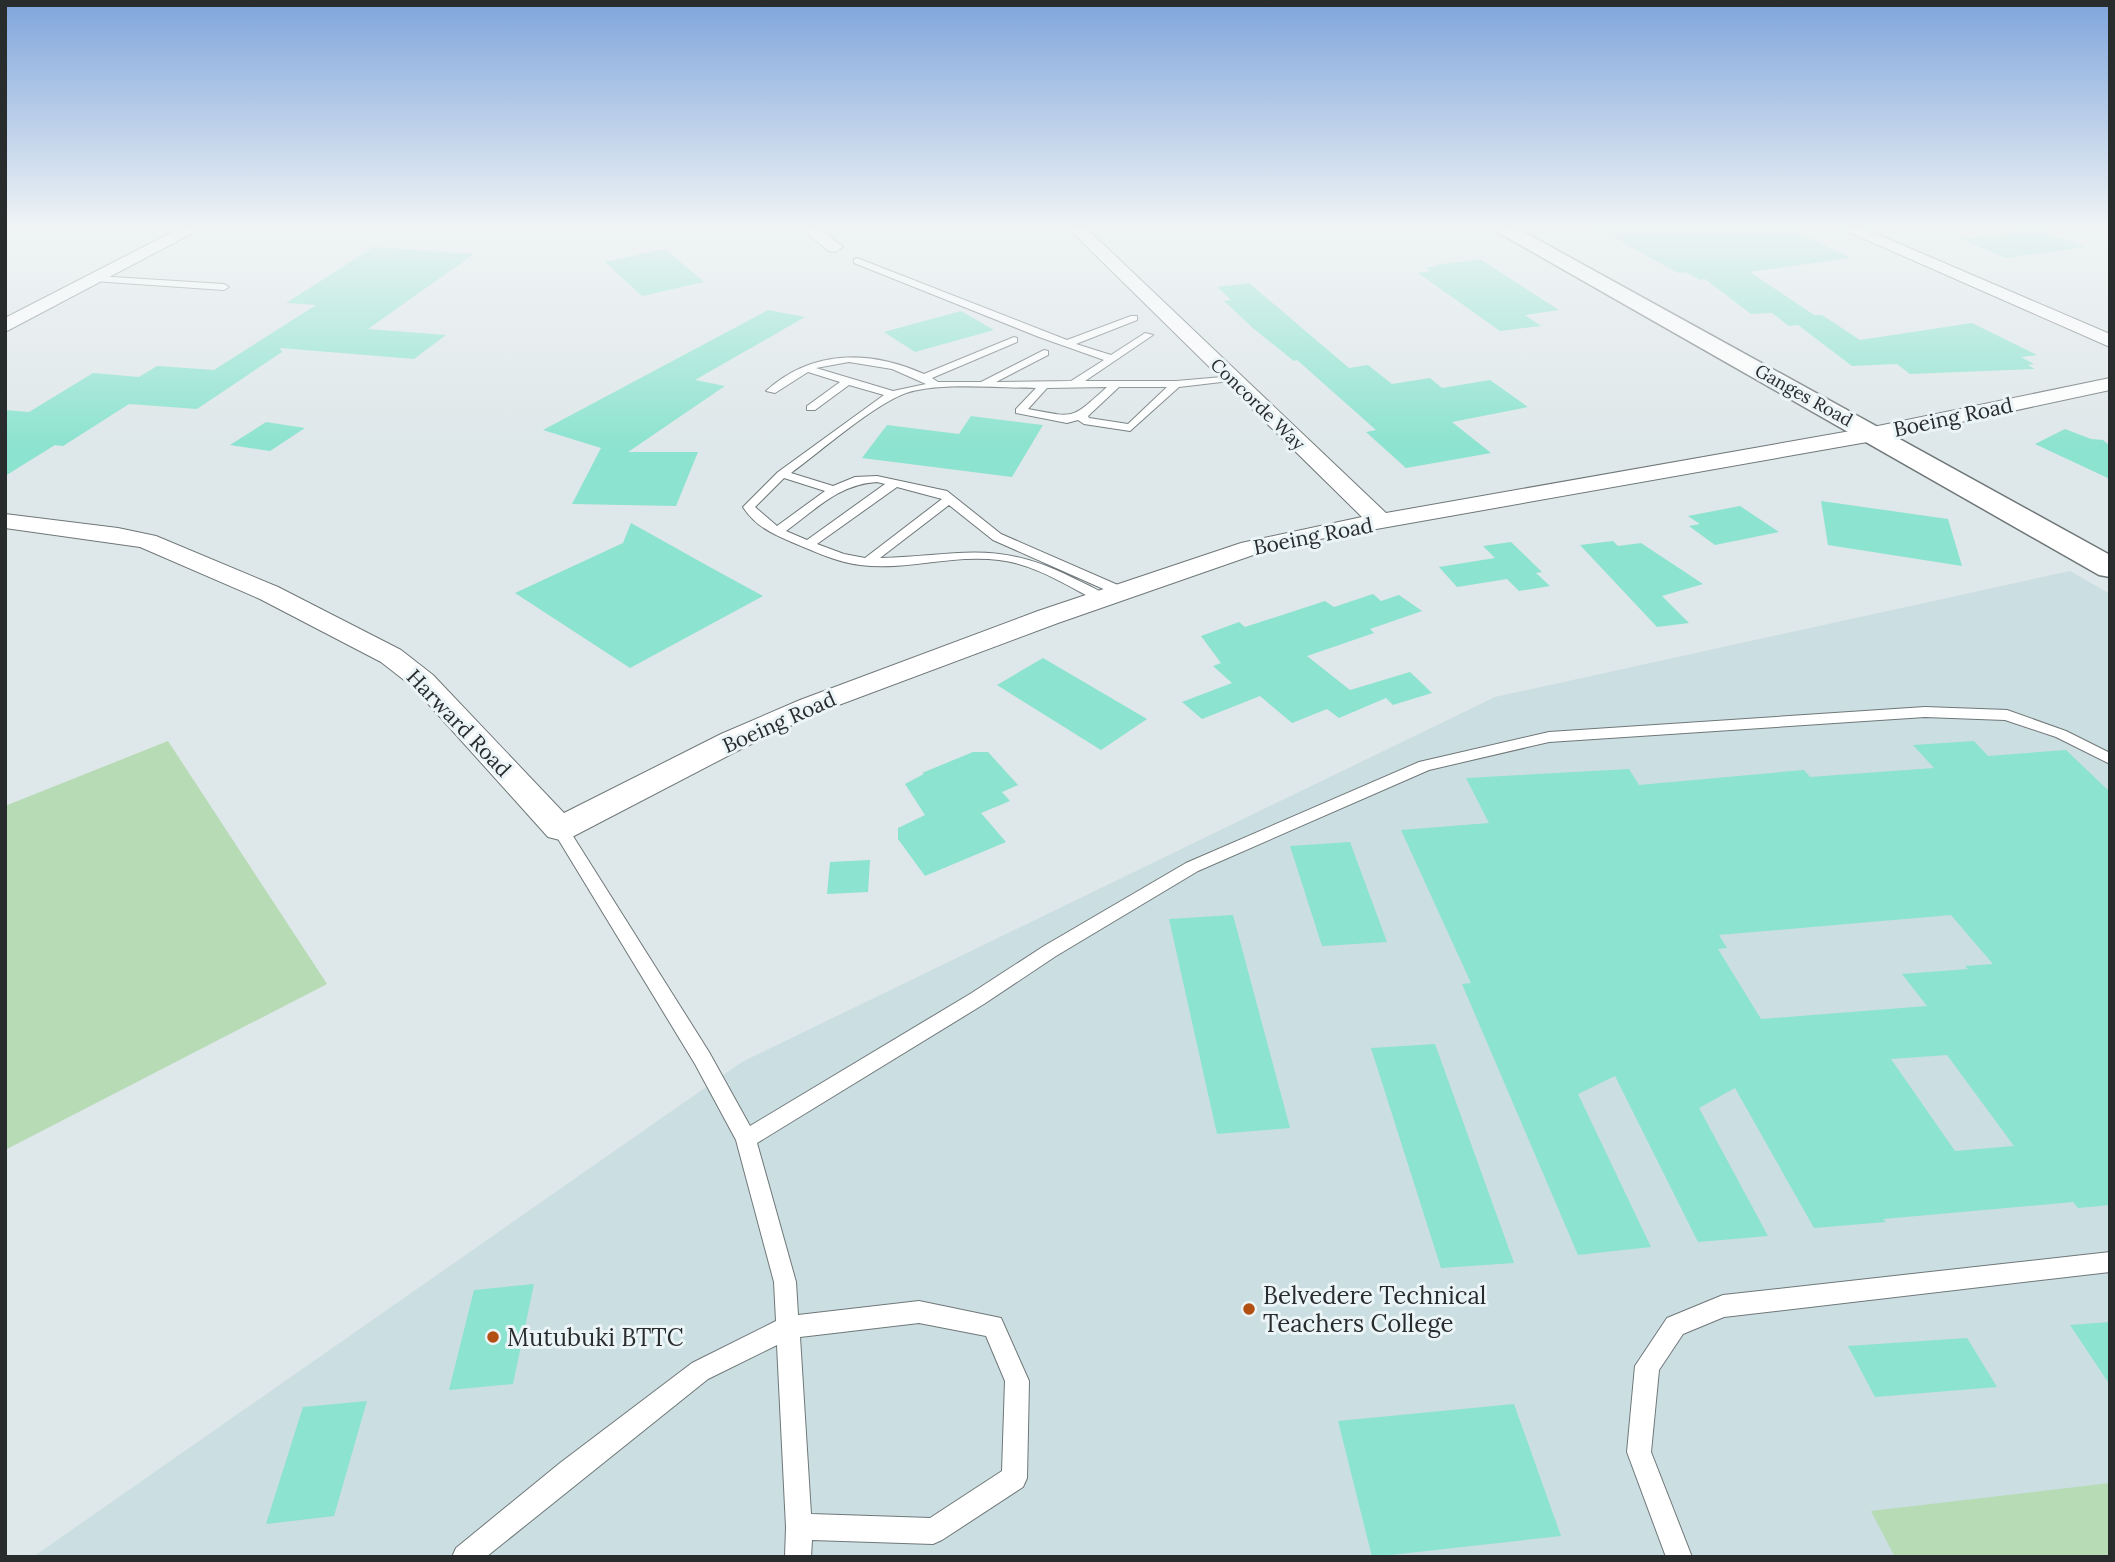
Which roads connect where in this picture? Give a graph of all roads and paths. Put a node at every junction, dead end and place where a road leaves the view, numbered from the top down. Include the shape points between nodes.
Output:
1 (57, 299) edge
2 (955, 299) edge
3 (1149, 299) edge
4 (1629, 299) edge
5 (2012, 299) edge
6 (1134, 318) dead end
7 (5, 326) edge
8 (1148, 335) dead end
9 (1014, 340) dead end
10 (2110, 341) edge
11 (1069, 343) junction
12 (1044, 353) dead end
13 (1112, 359) junction
14 (809, 369) junction
15 (924, 378) junction
16 (1230, 378) junction
17 (846, 382) junction
18 (1176, 383) junction
19 (1045, 384) junction
20 (1074, 384) junction
21 (1117, 384) junction
22 (2110, 384) edge
23 (936, 385) junction
24 (981, 385) junction
25 (771, 391) dead end
26 (894, 395) junction
27 (811, 408) dead end
28 (1082, 415) junction
29 (1873, 433) junction
30 (782, 474) junction
31 (895, 483) junction
32 (834, 490) junction
33 (950, 498) junction
34 (5, 521) edge
35 (1382, 523) junction
36 (777, 532) junction
37 (997, 537) junction
38 (808, 545) junction
39 (980, 555) junction
40 (869, 561) junction
41 (2110, 568) edge
42 (1112, 595) junction
43 (2110, 760) edge
44 (560, 829) junction
45 (746, 1139) junction
46 (2110, 1262) edge
47 (788, 1326) junction
48 (799, 1527) junction
49 (465, 1557) edge
50 (798, 1557) edge
51 (1679, 1557) edge

1 - 7 street
2 - 11 lane
3 - 16 street, Concorde Way
4 - 29 street, Ganges Road
5 - 10 street
6 - 11 lane
8 - 13 lane
9 - 15 lane
11 - 13 lane
12 - 24 lane
13 - 20 lane
14 - 15 lane via 837,359 855,359
14 - 17 lane
14 - 25 lane
15 - 23 lane
16 - 18 lane
16 - 35 street, Concorde Way
17 - 26 lane
17 - 27 lane
18 - 21 lane
18 - 28 lane via 1130,428 1084,421
19 - 20 lane
19 - 24 lane
19 - 28 lane via 1020,411 1067,420
20 - 21 lane
21 - 28 lane
22 - 29 street, Boeing Road
23 - 24 lane
23 - 26 lane
26 - 30 lane
29 - 35 street, Boeing Road
29 - 41 street, Ganges Road
30 - 32 lane
30 - 36 lane via 749,507
31 - 32 lane via 863,479
31 - 33 lane
31 - 38 lane
32 - 36 lane
33 - 37 lane
33 - 40 lane
34 - 44 street, Harward Road via 147,541 269,593 391,656 422,681
35 - 42 street, Boeing Road via 1275,541
36 - 38 lane
37 - 39 lane
37 - 42 lane
38 - 40 lane via 842,558
39 - 40 lane
39 - 42 lane via 1001,556 1044,569
42 - 44 street, Boeing Road via 810,706
43 - 45 lane via 2061,734 2007,716 1925,712 1549,737 1424,766 1192,867
44 - 45 lane, Harward Road via 702,1058
45 - 47 lane, Harward Road via 785,1282
46 - 51 lane via 1723,1306 1675,1326 1647,1366 1639,1452
47 - 48 lane, Harward Road
47 - 48 lane via 919,1312 993,1326 1017,1381 1014,1478 933,1531
47 - 49 lane via 700,1371
48 - 50 lane, Harward Road

